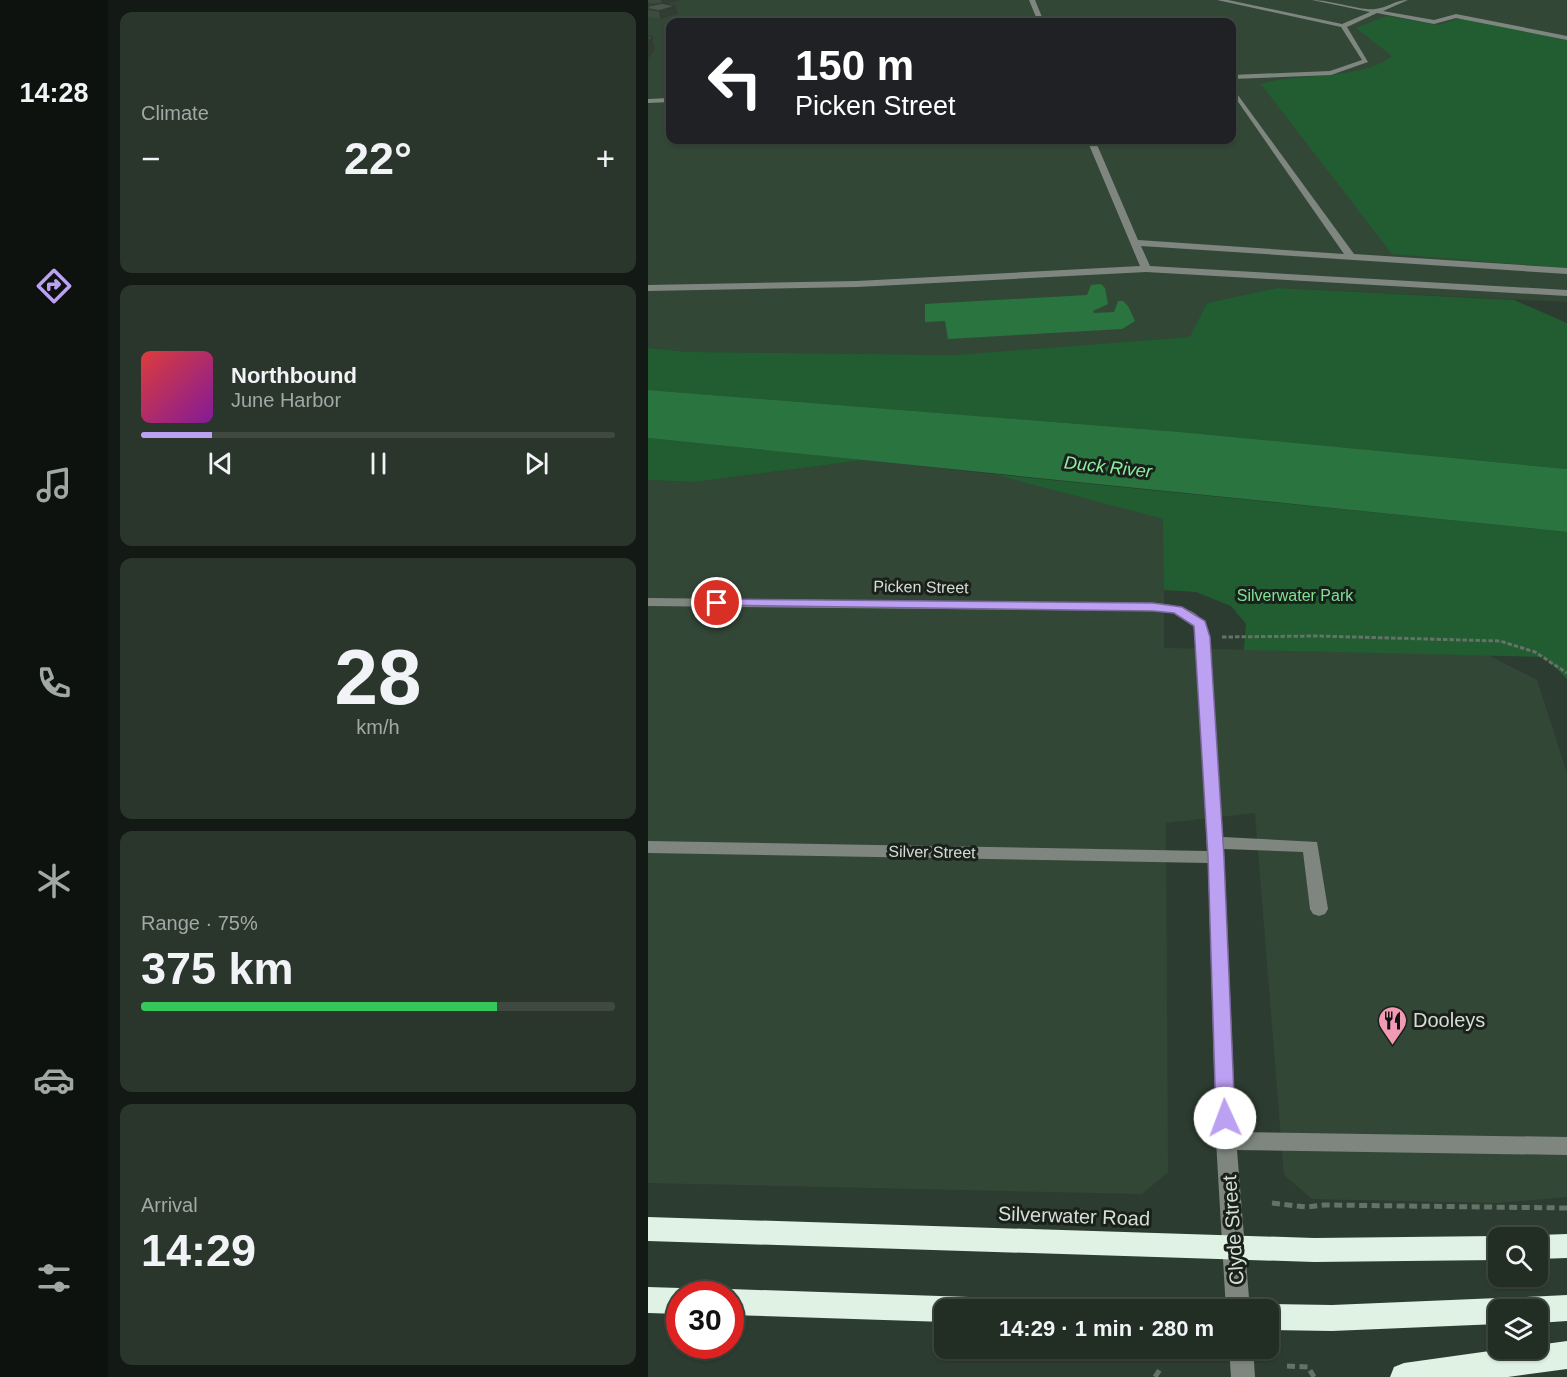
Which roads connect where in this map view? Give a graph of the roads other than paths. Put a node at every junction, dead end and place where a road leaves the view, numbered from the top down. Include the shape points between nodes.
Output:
1 (1032, 0) edge
2 (1220, 0) edge
3 (1315, 0) edge
4 (1405, 0) edge
5 (1376, 13) junction
6 (1039, 18) edge
7 (1343, 26) junction
8 (1567, 38) edge
9 (1236, 77) edge
10 (1236, 95) edge
11 (648, 100) edge
12 (666, 100) edge
13 (1092, 144) edge
14 (1135, 243) junction
15 (1350, 256) junction
16 (1146, 269) junction
17 (1567, 271) edge
18 (648, 288) edge
19 (1567, 293) edge
20 (648, 602) edge
21 (1191, 616) joint
22 (648, 848) edge
23 (1215, 850) junction
24 (1319, 909) dead end
25 (1226, 1141) junction
26 (1567, 1146) edge
27 (648, 1229) edge
28 (1567, 1246) edge
29 (1548, 1247) edge
30 (1234, 1248) junction
31 (1488, 1248) edge
32 (1237, 1299) edge
33 (648, 1300) edge
34 (666, 1301) edge
35 (744, 1302) edge
36 (1567, 1308) edge
37 (934, 1309) edge
38 (1548, 1309) edge
39 (1488, 1311) edge
40 (1279, 1317) edge
41 (1567, 1355) edge
42 (1241, 1359) edge
43 (1243, 1377) edge
44 (1404, 1377) edge

1 - 6 street
2 - 7 street
3 - 5 street
4 - 5 street
5 - 7 street
5 - 8 street via 1434,22 1456,16
7 - 9 street via 1366,61 1331,73
10 - 15 street
11 - 12 street
13 - 14 street
14 - 15 street
14 - 16 street
15 - 17 street
16 - 18 street via 857,284
16 - 19 street
20 - 21 street, Picken Street via 1153,607 1177,609
21 - 23 street, Clyde Street via 1200,624 1203,637
22 - 23 street, Silver Street
23 - 24 street, Silver Street via 1311,846
23 - 25 street, Clyde Street
25 - 26 street
25 - 30 street, Clyde Street
27 - 30 highway, Silverwater Road
28 - 29 highway
30 - 31 highway, Silverwater Road
30 - 32 street, Clyde Street
33 - 34 highway
35 - 37 highway
36 - 38 highway
39 - 40 highway
41 - 44 highway
42 - 43 street

